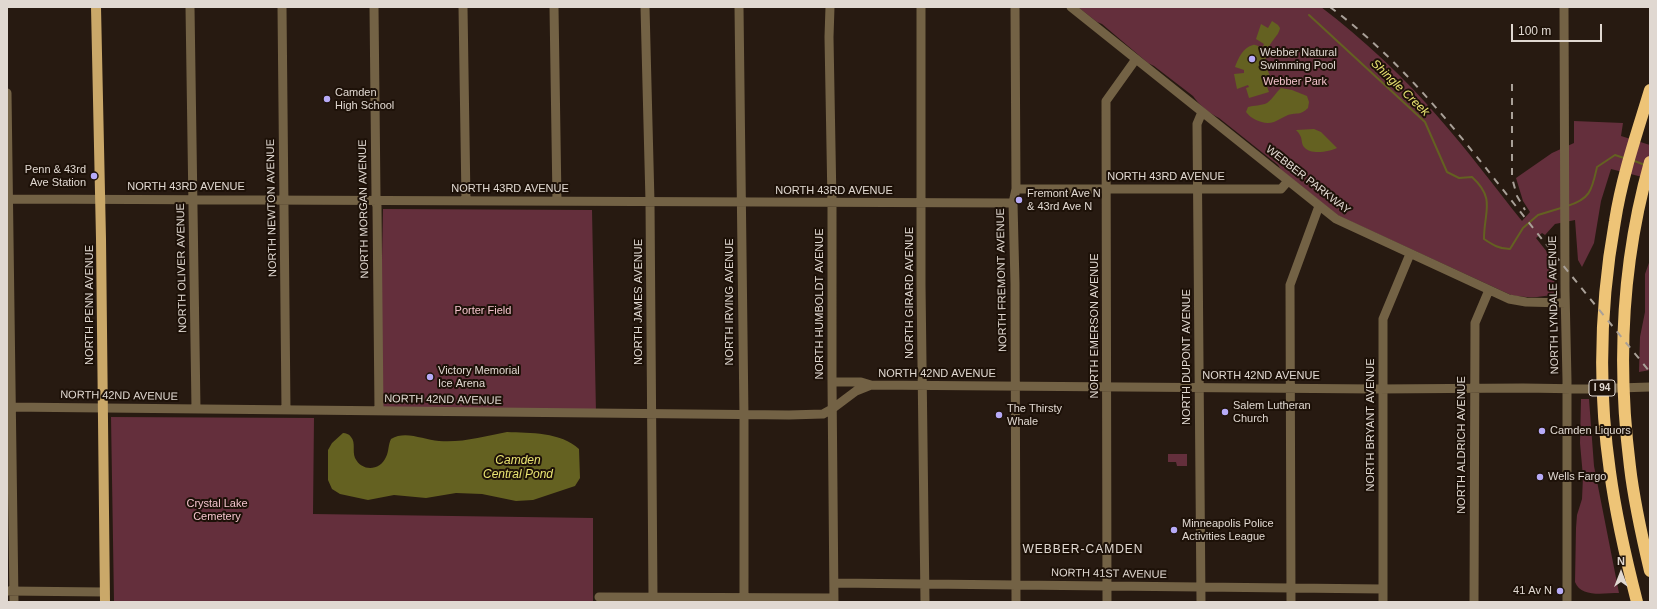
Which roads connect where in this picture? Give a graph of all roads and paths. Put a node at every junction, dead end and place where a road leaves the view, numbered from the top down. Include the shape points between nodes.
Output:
1 (96, 7) edge
2 (190, 7) edge
3 (282, 7) edge
4 (374, 7) edge
5 (463, 7) edge
6 (554, 7) edge
7 (645, 7) edge
8 (739, 7) edge
9 (830, 7) edge
10 (921, 7) edge
11 (1015, 7) edge
12 (1071, 7) edge
13 (1564, 7) edge
14 (1136, 59) junction
15 (1650, 90) edge
16 (7, 94) edge
17 (1202, 112) junction
18 (1650, 162) edge
19 (1288, 181) junction
20 (1016, 189) junction
21 (1198, 189) junction
22 (1106, 190) junction
23 (8, 199) edge
24 (100, 199) junction
25 (193, 199) junction
26 (283, 200) junction
27 (375, 200) junction
28 (466, 201) junction
29 (557, 201) junction
30 (650, 202) junction
31 (742, 202) junction
32 (832, 203) junction
33 (921, 203) junction
34 (1013, 203) junction
35 (1320, 206) junction
36 (1410, 254) junction
37 (1489, 290) junction
38 (1565, 302) junction
39 (832, 382) junction
40 (871, 385) junction
41 (923, 385) junction
42 (1015, 386) junction
43 (1107, 387) junction
44 (1200, 387) junction
45 (1650, 387) edge
46 (1290, 388) junction
47 (1383, 388) junction
48 (1474, 388) junction
49 (1567, 388) junction
50 (9, 407) edge
51 (102, 408) junction
52 (196, 409) junction
53 (832, 409) junction
54 (286, 410) junction
55 (379, 411) junction
56 (652, 414) junction
57 (743, 415) junction
58 (1650, 571) edge
59 (834, 583) junction
60 (925, 584) junction
61 (1016, 585) junction
62 (1107, 587) junction
63 (1201, 587) junction
64 (1291, 588) junction
65 (1383, 589) junction
66 (10, 591) edge
67 (105, 597) edge
68 (599, 597) dead end
69 (653, 597) junction
70 (744, 597) junction
71 (834, 600) edge
72 (14, 602) edge
73 (925, 602) edge
74 (1016, 602) edge
75 (1107, 602) edge
76 (1201, 602) edge
77 (1291, 602) edge
78 (1383, 602) edge
79 (1474, 602) edge
80 (1567, 602) edge
81 (1637, 602) edge

1 - 24 main road, NORTH PENN AVENUE
2 - 25 street, NORTH OLIVER AVENUE
3 - 26 street, NORTH NEWTON AVENUE
4 - 27 street, NORTH MORGAN AVENUE
5 - 28 street
6 - 29 street
7 - 30 street, NORTH JAMES AVENUE
8 - 31 street, NORTH IRVING AVENUE
9 - 32 street, NORTH HUMBOLDT AVENUE
10 - 33 street, NORTH GIRARD AVENUE
11 - 20 street, NORTH FREMONT AVENUE
12 - 14 street, WEBBER PARKWAY
13 - 38 street, NORTH LYNDALE AVENUE
14 - 17 street, WEBBER PARKWAY
14 - 22 street, NORTH EMERSON AVENUE via 1106,100
15 - 81 highway, I 94 via 1615,220 1603,332 1602,386 1606,444 1622,540
16 - 23 street
17 - 19 street, WEBBER PARKWAY
17 - 21 street, NORTH DUPONT AVENUE via 1197,124
18 - 58 highway, I 94 via 1635,224 1623,332 1623,378 1630,468
19 - 21 street, NORTH 43RD AVENUE via 1281,188 1275,189
19 - 35 street, WEBBER PARKWAY
20 - 22 street, NORTH 43RD AVENUE
20 - 34 street, NORTH FREMONT AVENUE
21 - 22 street, NORTH 43RD AVENUE
21 - 44 street, NORTH DUPONT AVENUE
22 - 43 street, NORTH EMERSON AVENUE
23 - 24 street, NORTH 43RD AVENUE
23 - 50 street
24 - 25 street, NORTH 43RD AVENUE
24 - 51 main road, NORTH PENN AVENUE
25 - 26 street, NORTH 43RD AVENUE
25 - 52 street, NORTH OLIVER AVENUE
26 - 27 street, NORTH 43RD AVENUE
26 - 54 street, NORTH NEWTON AVENUE
27 - 28 street, NORTH 43RD AVENUE
27 - 55 street, NORTH MORGAN AVENUE
28 - 29 street, NORTH 43RD AVENUE
29 - 30 street, NORTH 43RD AVENUE
30 - 31 street, NORTH 43RD AVENUE
30 - 56 street, NORTH JAMES AVENUE
31 - 32 street, NORTH 43RD AVENUE
31 - 57 street, NORTH IRVING AVENUE
32 - 33 street, NORTH 43RD AVENUE
32 - 39 street, NORTH HUMBOLDT AVENUE
33 - 34 street, NORTH 43RD AVENUE
33 - 41 street, NORTH GIRARD AVENUE
34 - 42 street, NORTH FREMONT AVENUE
35 - 36 street, WEBBER PARKWAY via 1347,225
35 - 46 street via 1290,285
36 - 37 street, WEBBER PARKWAY
36 - 47 street, NORTH BRYANT AVENUE via 1383,319
37 - 38 street, WEBBER PARKWAY via 1521,302
37 - 48 street, NORTH ALDRICH AVENUE via 1475,323
38 - 49 street, NORTH LYNDALE AVENUE
39 - 40 street, NORTH 42ND AVENUE via 861,382
39 - 53 street, NORTH HUMBOLDT AVENUE
40 - 41 street, NORTH 42ND AVENUE
40 - 53 street, NORTH 42ND AVENUE via 856,391
41 - 42 street, NORTH 42ND AVENUE
41 - 60 street, NORTH GIRARD AVENUE
42 - 43 street, NORTH 42ND AVENUE
42 - 61 street, NORTH FREMONT AVENUE
43 - 44 street, NORTH 42ND AVENUE
43 - 62 street, NORTH EMERSON AVENUE
44 - 46 street, NORTH 42ND AVENUE
44 - 63 street, NORTH DUPONT AVENUE
45 - 49 street, NORTH 42ND AVENUE
46 - 47 street, NORTH 42ND AVENUE
46 - 64 street
47 - 48 street, NORTH 42ND AVENUE
47 - 65 street, NORTH BRYANT AVENUE
48 - 49 street, NORTH 42ND AVENUE
48 - 79 street, NORTH ALDRICH AVENUE
49 - 80 street, NORTH LYNDALE AVENUE
50 - 51 street, NORTH 42ND AVENUE
50 - 66 street
51 - 52 street, NORTH 42ND AVENUE
51 - 67 main road, NORTH PENN AVENUE
52 - 54 street, NORTH 42ND AVENUE
53 - 57 street, NORTH 42ND AVENUE via 815,415
53 - 59 street, NORTH HUMBOLDT AVENUE
54 - 55 street, NORTH 42ND AVENUE
55 - 56 street, NORTH 42ND AVENUE
56 - 57 street, NORTH 42ND AVENUE
56 - 69 street, NORTH JAMES AVENUE
57 - 70 street, NORTH IRVING AVENUE
59 - 60 street, NORTH 41ST AVENUE
59 - 71 street, NORTH HUMBOLDT AVENUE
60 - 61 street, NORTH 41ST AVENUE
60 - 73 street, NORTH GIRARD AVENUE
61 - 62 street, NORTH 41ST AVENUE
61 - 74 street, NORTH FREMONT AVENUE
62 - 63 street, NORTH 41ST AVENUE
62 - 75 street, NORTH EMERSON AVENUE
63 - 64 street, NORTH 41ST AVENUE
63 - 76 street, NORTH DUPONT AVENUE
64 - 65 street, NORTH 41ST AVENUE
64 - 77 street
65 - 78 street, NORTH BRYANT AVENUE
66 - 67 street
66 - 72 street
68 - 69 street
69 - 70 street
70 - 71 street

